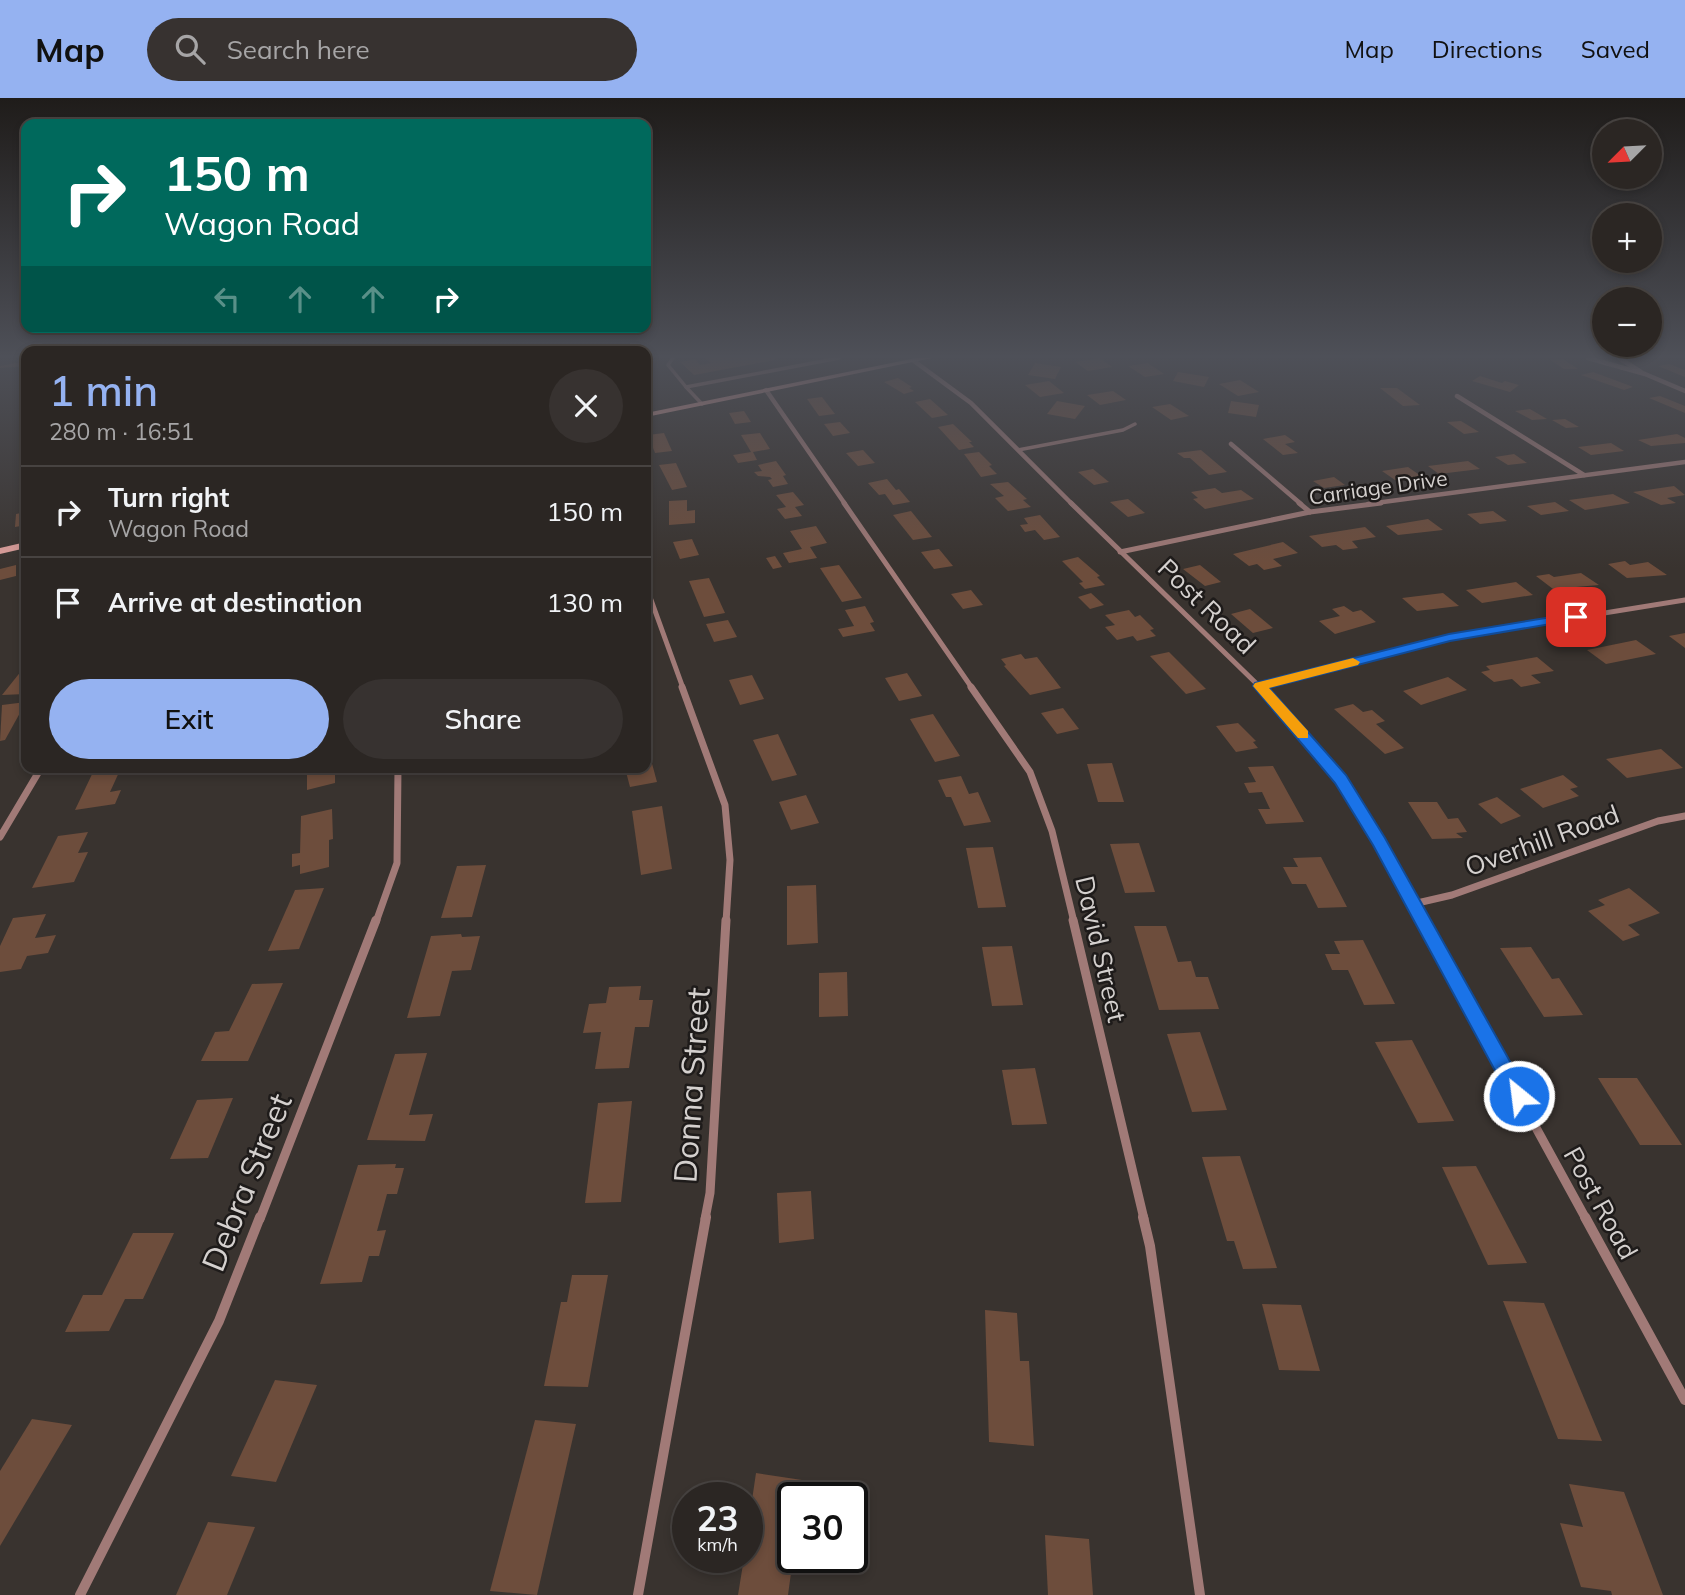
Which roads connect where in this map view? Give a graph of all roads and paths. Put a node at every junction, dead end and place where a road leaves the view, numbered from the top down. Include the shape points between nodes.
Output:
1 (792, 428) edge
2 (996, 428) edge
3 (1126, 428) edge
4 (1509, 428) edge
5 (1231, 444) dead end
6 (1018, 450) junction
7 (1685, 462) edge
8 (1585, 475) junction
9 (1310, 512) junction
10 (21, 546) edge
11 (0, 551) edge
12 (1120, 552) junction
13 (651, 600) edge
14 (1685, 600) edge
15 (1259, 686) junction
16 (38, 773) edge
17 (398, 773) edge
18 (1685, 816) edge
19 (0, 837) edge
20 (1413, 904) junction
21 (1685, 1400) edge
22 (80, 1595) edge
23 (639, 1595) edge
24 (1199, 1595) edge

1 - 24 street, David Street via 1030,772 1052,831 1150,1246
2 - 6 street, Post Road
3 - 6 lane
4 - 8 street
5 - 9 street
6 - 12 street, Post Road
7 - 8 street, Carriage Drive
8 - 9 street, Carriage Drive
9 - 12 street, Carriage Drive
10 - 11 main road
12 - 15 street, Post Road
13 - 23 street, Donna Street via 725,805 730,860 710,1193
14 - 15 street via 1449,638
15 - 20 street, Post Road via 1341,779
16 - 19 street
17 - 22 street, Debra Street via 397,863 352,988 219,1321
18 - 20 street, Overhill Road via 1658,821 1452,895
20 - 21 street, Post Road

